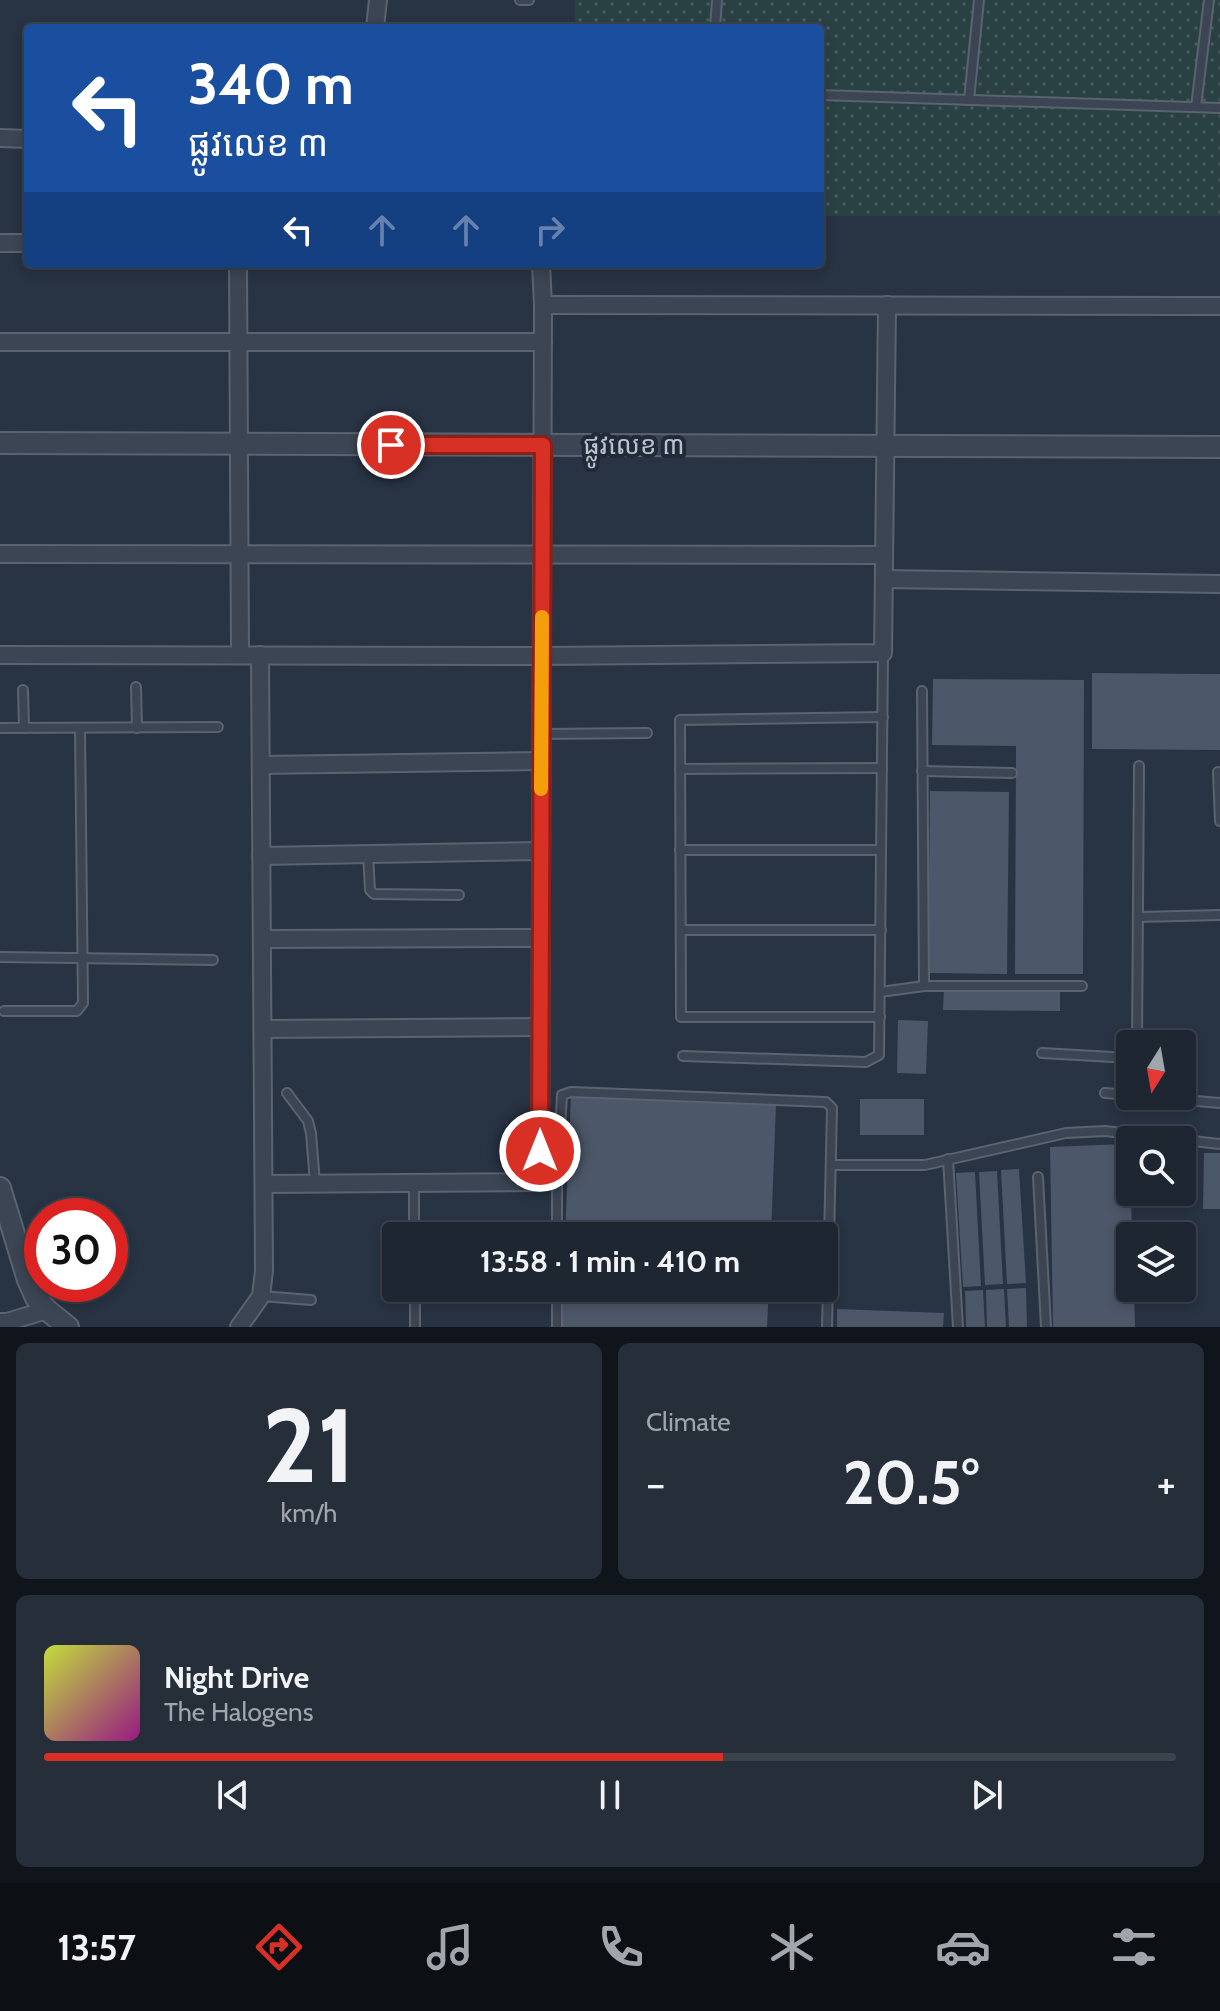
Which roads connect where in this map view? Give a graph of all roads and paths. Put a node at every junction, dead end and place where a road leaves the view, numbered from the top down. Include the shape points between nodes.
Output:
1 (378, 0) edge
2 (520, 0) edge
3 (529, 0) edge
4 (717, 0) edge
5 (979, 0) edge
6 (1209, 0) edge
7 (375, 24) edge
8 (715, 24) edge
9 (824, 95) edge
10 (969, 100) junction
11 (1196, 107) junction
12 (1220, 108) edge
13 (0, 138) edge
14 (24, 139) edge
15 (0, 243) edge
16 (24, 243) edge
17 (238, 268) edge
18 (541, 268) edge
19 (543, 305) junction
20 (887, 305) junction
21 (1220, 306) edge
22 (0, 342) edge
23 (239, 342) junction
24 (543, 342) junction
25 (0, 443) edge
26 (239, 444) junction
27 (543, 445) junction
28 (885, 446) junction
29 (1220, 447) edge
30 (0, 554) edge
31 (240, 555) junction
32 (542, 555) junction
33 (884, 555) junction
34 (884, 579) junction
35 (1220, 584) edge
36 (883, 653) junction
37 (0, 655) edge
38 (240, 655) junction
39 (260, 655) junction
40 (542, 656) junction
41 (136, 687) dead end
42 (23, 690) dead end
43 (922, 691) dead end
44 (883, 717) junction
45 (218, 727) dead end
46 (0, 728) edge
47 (24, 728) junction
48 (80, 728) junction
49 (137, 728) junction
50 (647, 733) dead end
51 (542, 734) junction
52 (541, 761) junction
53 (261, 765) junction
54 (1139, 766) dead end
55 (882, 768) junction
56 (680, 769) junction
57 (922, 771) junction
58 (1218, 772) dead end
59 (1012, 773) dead end
60 (1220, 821) edge
61 (680, 850) junction
62 (881, 850) junction
63 (541, 851) junction
64 (368, 854) junction
65 (261, 856) junction
66 (459, 895) dead end
67 (1220, 915) edge
68 (1138, 917) junction
69 (681, 930) junction
70 (881, 930) junction
71 (541, 938) junction
72 (262, 939) junction
73 (0, 957) edge
74 (82, 958) junction
75 (213, 960) dead end
76 (924, 986) junction
77 (1082, 986) dead end
78 (880, 992) junction
79 (4, 1011) dead end
80 (880, 1017) junction
81 (540, 1027) junction
82 (263, 1029) junction
83 (1137, 1030) edge
84 (1042, 1053) dead end
85 (683, 1056) dead end
86 (1116, 1057) edge
87 (287, 1093) dead end
88 (1105, 1093) dead end
89 (1116, 1094) edge
90 (1196, 1101) edge
91 (1220, 1103) edge
92 (1220, 1144) edge
93 (948, 1159) junction
94 (832, 1165) junction
95 (1038, 1177) dead end
96 (540, 1182) junction
97 (557, 1182) junction
98 (315, 1183) junction
99 (414, 1183) junction
100 (264, 1184) junction
101 (0, 1188) edge
102 (414, 1222) edge
103 (557, 1222) edge
104 (261, 1296) junction
105 (311, 1300) dead end
106 (415, 1302) edge
107 (557, 1302) edge
108 (47, 1310) junction
109 (0, 1322) edge
110 (68, 1327) edge
111 (239, 1327) edge
112 (415, 1327) edge
113 (557, 1327) edge
114 (827, 1327) edge
115 (958, 1327) edge
116 (1046, 1327) edge

1 - 7 street
2 - 3 lane
4 - 8 lane
5 - 10 lane
6 - 11 lane
9 - 10 lane
10 - 11 lane
11 - 12 lane
13 - 14 street
15 - 16 street
17 - 23 street
18 - 19 street
19 - 20 street
19 - 24 street
20 - 21 street
20 - 28 street
22 - 23 street
23 - 24 street
23 - 26 street
24 - 27 street
25 - 26 street, ផ្លូវលេខ ៣
26 - 27 street, ផ្លូវលេខ ៣
26 - 31 street
27 - 28 street, ផ្លូវលេខ ៣
27 - 32 street
28 - 29 street, ផ្លូវលេខ ៣
28 - 33 street
30 - 31 street
31 - 32 street
31 - 38 street
32 - 33 street
32 - 40 street
33 - 34 street
34 - 35 street
34 - 36 street
36 - 40 street
36 - 44 lane
37 - 38 street
38 - 39 street
39 - 40 street
39 - 53 street
40 - 51 street
41 - 49 lane
42 - 47 lane
43 - 57 lane
44 - 55 lane
44 - 56 lane via 680,720
45 - 49 lane
46 - 47 lane
47 - 48 lane
48 - 49 lane
48 - 74 lane
50 - 51 lane
51 - 52 street
52 - 53 street
52 - 63 street
53 - 65 street
54 - 68 lane
55 - 56 lane
55 - 62 lane
56 - 61 lane
57 - 59 lane
57 - 76 lane
58 - 60 lane
61 - 62 lane
61 - 69 lane
62 - 70 lane
63 - 64 street
63 - 71 street
64 - 65 street
64 - 66 lane via 374,894
65 - 72 street
67 - 68 lane
68 - 83 lane
69 - 70 lane
69 - 80 lane via 681,1017
70 - 78 lane
71 - 72 street
71 - 81 street
72 - 82 street
73 - 74 lane
74 - 75 lane
74 - 79 lane via 83,1003 77,1011
76 - 77 lane
76 - 78 lane
78 - 80 lane
80 - 85 lane via 879,1055 866,1062
81 - 82 street
81 - 96 street
82 - 100 street
84 - 86 lane
87 - 98 lane via 308,1121
88 - 89 lane
90 - 91 lane
92 - 93 lane via 1105,1131 1066,1133
93 - 94 lane via 925,1165
93 - 115 lane
94 - 97 lane via 832,1108 826,1102 571,1092 562,1095
94 - 114 lane
95 - 116 lane
96 - 97 lane
96 - 99 street
97 - 103 lane
98 - 99 street
98 - 100 street
99 - 102 lane
100 - 104 street
101 - 108 street via 28,1280
104 - 105 lane
104 - 111 street
106 - 112 lane
107 - 113 lane
108 - 109 street
108 - 110 street

